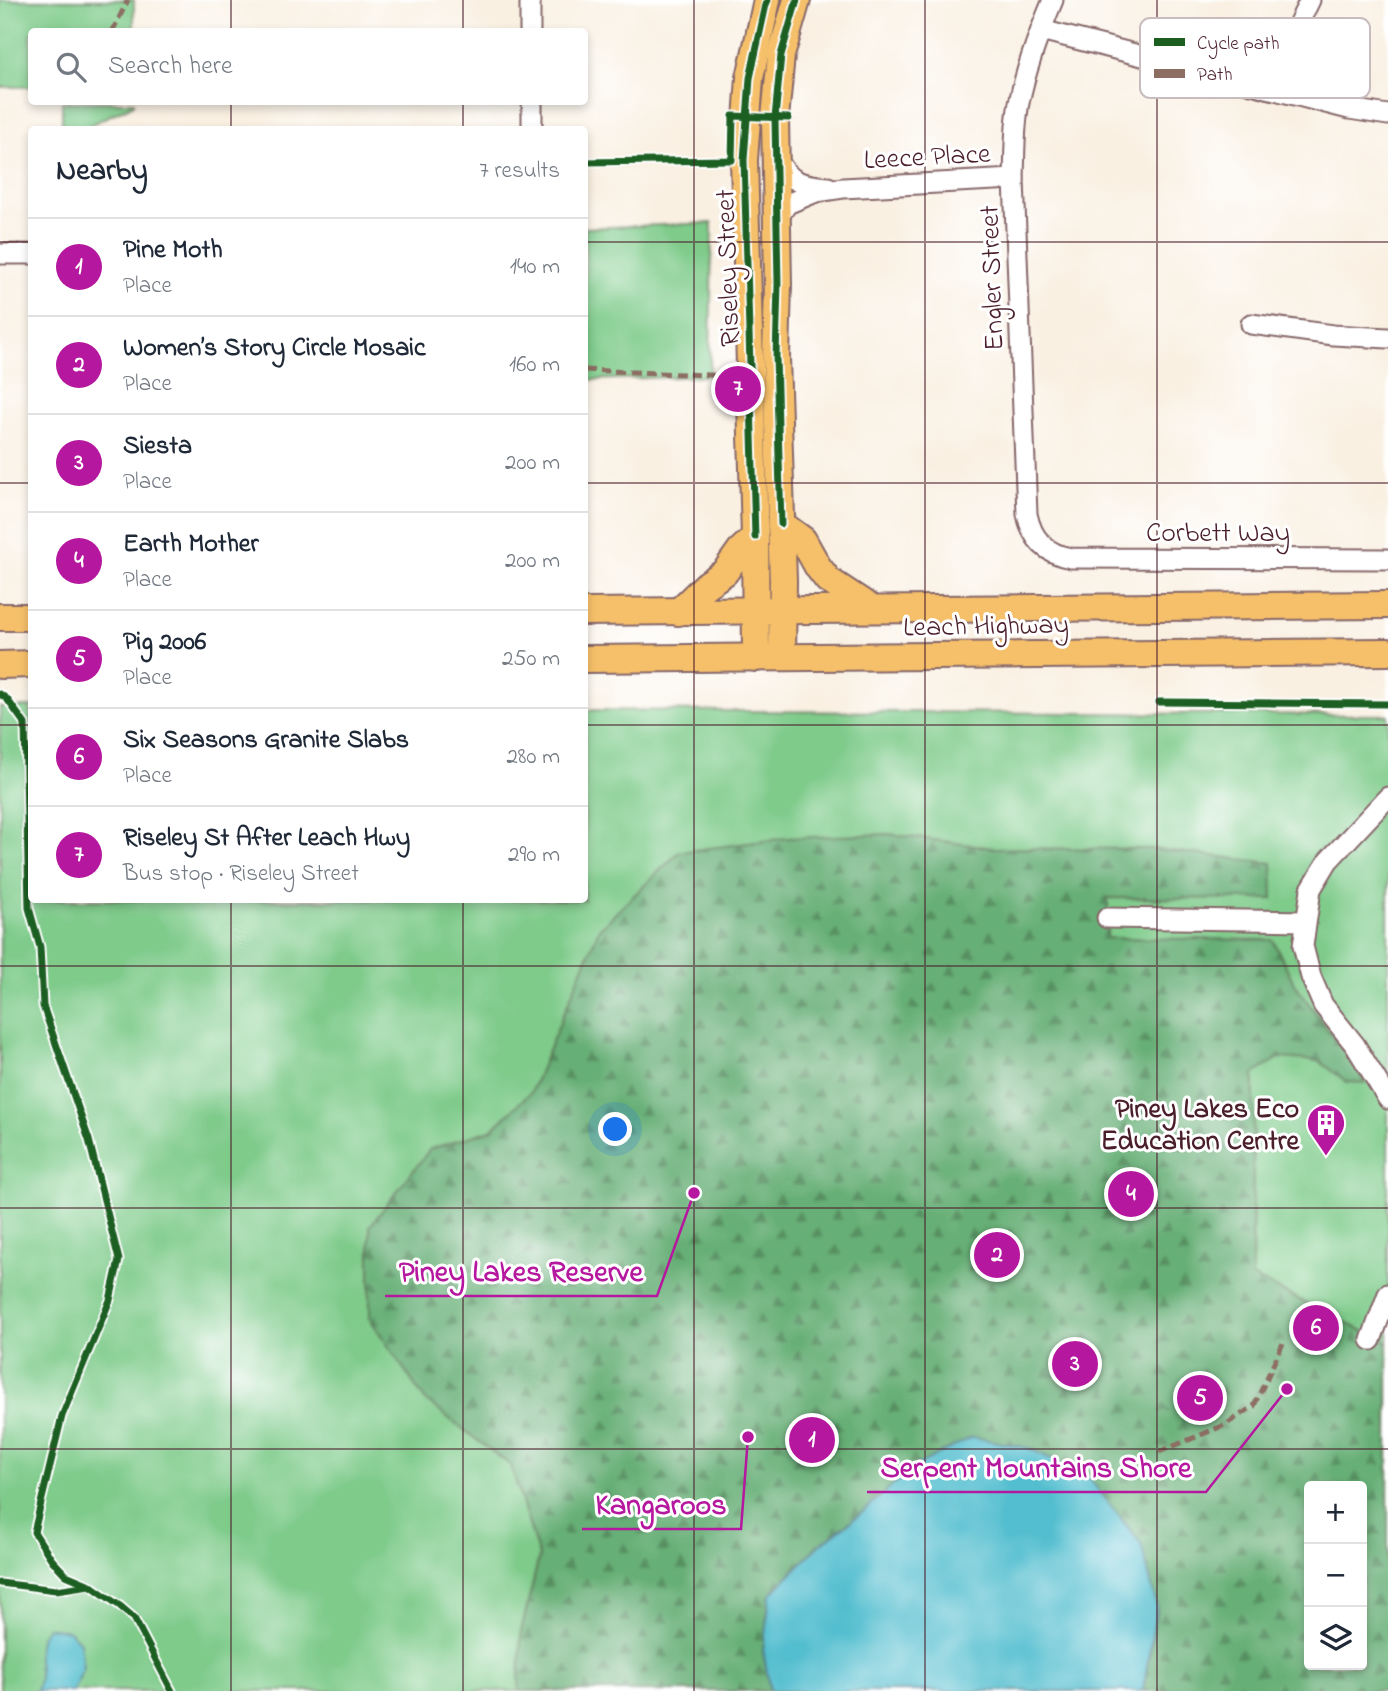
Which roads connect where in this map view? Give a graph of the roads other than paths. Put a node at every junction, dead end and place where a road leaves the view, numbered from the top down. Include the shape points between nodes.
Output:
1 (530, 0) edge
2 (767, 0) edge
3 (797, 0) edge
4 (1053, 0) edge
5 (1310, 0) edge
6 (1301, 18) edge
7 (530, 28) edge
8 (1041, 30) junction
9 (1140, 55) edge
10 (1307, 98) edge
11 (532, 105) edge
12 (1388, 115) edge
13 (532, 126) edge
14 (774, 153) junction
15 (1014, 179) junction
16 (843, 188) junction
17 (776, 221) junction
18 (0, 254) edge
19 (28, 254) edge
20 (1251, 324) dead end
21 (1388, 338) edge
22 (781, 524) junction
23 (755, 537) junction
24 (1050, 551) joint
25 (1388, 559) edge
26 (1388, 605) edge
27 (872, 609) junction
28 (756, 610) junction
29 (782, 610) junction
30 (678, 611) junction
31 (588, 612) edge
32 (0, 617) edge
33 (28, 617) edge
34 (1388, 652) edge
35 (769, 658) junction
36 (588, 659) edge
37 (0, 664) edge
38 (28, 664) edge
39 (1388, 797) edge
40 (1107, 918) dead end
41 (1305, 921) junction
42 (1388, 1099) edge
43 (1388, 1294) edge
44 (1371, 1340) dead end

1 - 7 street
2 - 23 highway, Riseley Street via 750,78 744,160
3 - 14 highway, Riseley Street via 781,55
4 - 8 street, Engler Street
5 - 6 street
8 - 9 street
8 - 15 street, Engler Street via 1019,104
10 - 12 street
11 - 13 street
14 - 16 street, Leece Place via 785,173 802,183
14 - 17 highway, Riseley Street
15 - 16 street, Leece Place
15 - 24 street, Engler Street via 1027,514 1035,537
16 - 17 street, Leece Place via 816,192 787,204
17 - 22 highway, Riseley Street
18 - 19 street
20 - 21 street
22 - 27 highway via 803,540 828,580
22 - 29 highway, Riseley Street
23 - 28 highway, Riseley Street
23 - 30 highway via 725,572
24 - 25 street, Corbett Way via 1085,559
26 - 27 highway, Leach Highway
27 - 29 highway, Leach Highway
28 - 29 highway, Leach Highway
28 - 30 highway, Leach Highway
28 - 35 highway, Riseley Street
29 - 35 highway, Riseley Street
30 - 31 highway, Leach Highway
32 - 33 highway
34 - 35 highway, Leach Highway
35 - 36 highway, Leach Highway
37 - 38 highway
39 - 41 street via 1328,861 1311,889
40 - 41 street
41 - 42 street via 1303,946 1323,1005 1355,1045
43 - 44 street

